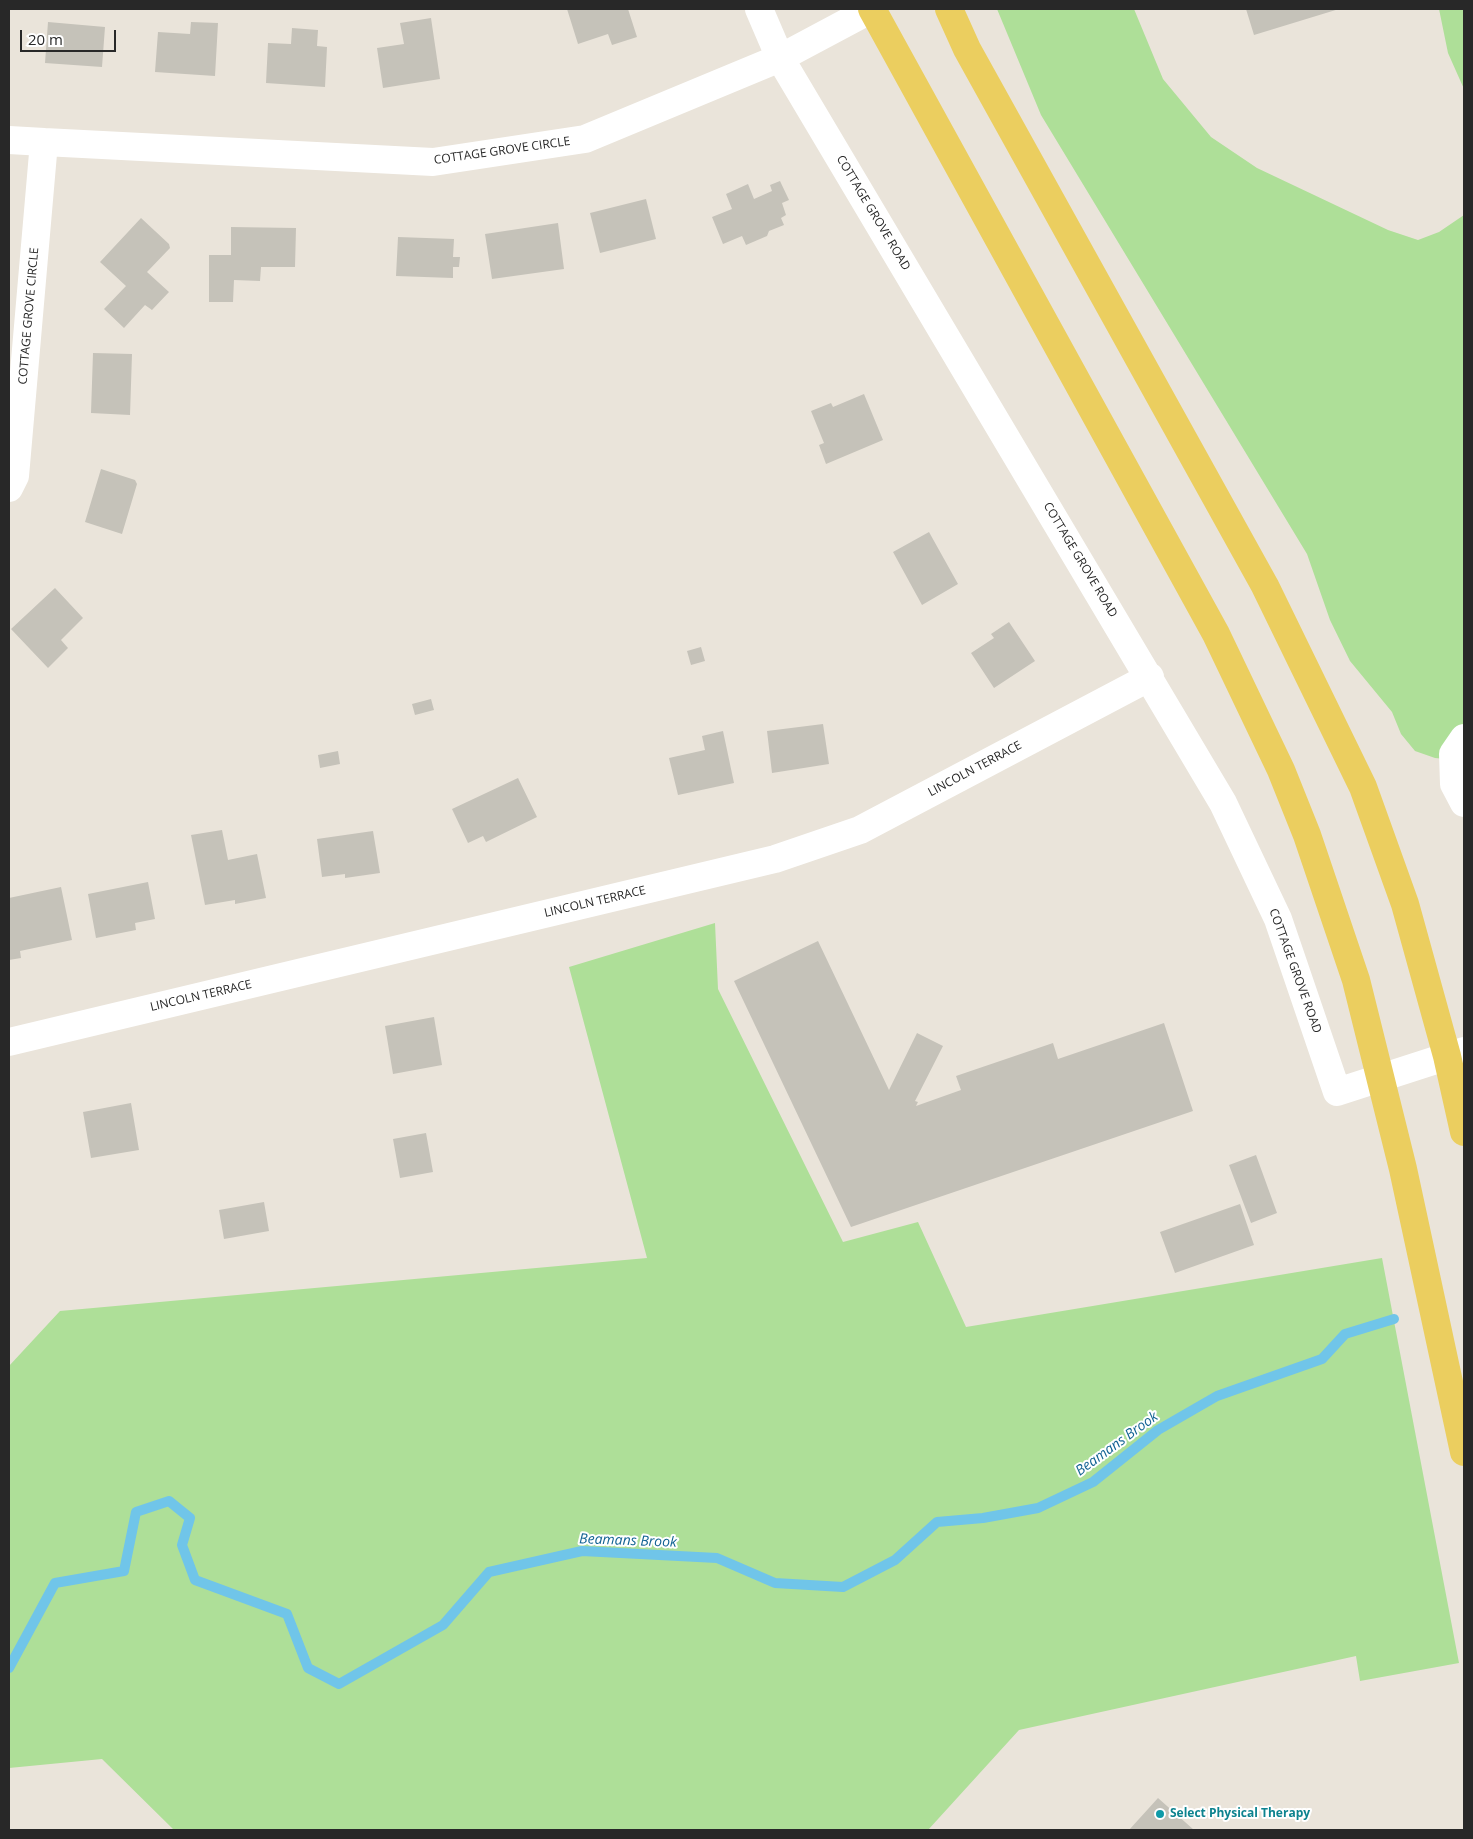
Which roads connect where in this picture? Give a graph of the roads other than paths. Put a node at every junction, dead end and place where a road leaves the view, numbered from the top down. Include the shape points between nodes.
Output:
1 (759, 9) edge
2 (872, 9) edge
3 (949, 9) edge
4 (780, 58) junction
5 (9, 140) edge
6 (44, 142) junction
7 (9, 488) edge
8 (1150, 676) junction
9 (1464, 738) edge
10 (1464, 803) edge
11 (9, 1042) edge
12 (1456, 1054) edge
13 (1381, 1078) junction
14 (1464, 1132) edge
15 (1464, 1452) edge

1 - 4 street, COTTAGE GROVE ROAD
2 - 4 street, COTTAGE GROVE CIRCLE
2 - 13 main road via 1216,634 1281,770 1307,835 1356,980
3 - 12 main road via 968,49 1265,586 1363,787
4 - 6 street, COTTAGE GROVE CIRCLE via 585,139 433,162
4 - 8 street, COTTAGE GROVE ROAD
5 - 6 street, COTTAGE GROVE CIRCLE
6 - 7 street, COTTAGE GROVE CIRCLE via 15,476
8 - 11 street, LINCOLN TERRACE via 860,830 775,859
8 - 13 street, COTTAGE GROVE ROAD via 1224,803 1278,919 1337,1092
9 - 10 street via 1453,754 1454,784
12 - 13 street, COTTAGE GROVE ROAD
12 - 14 main road
13 - 15 main road

